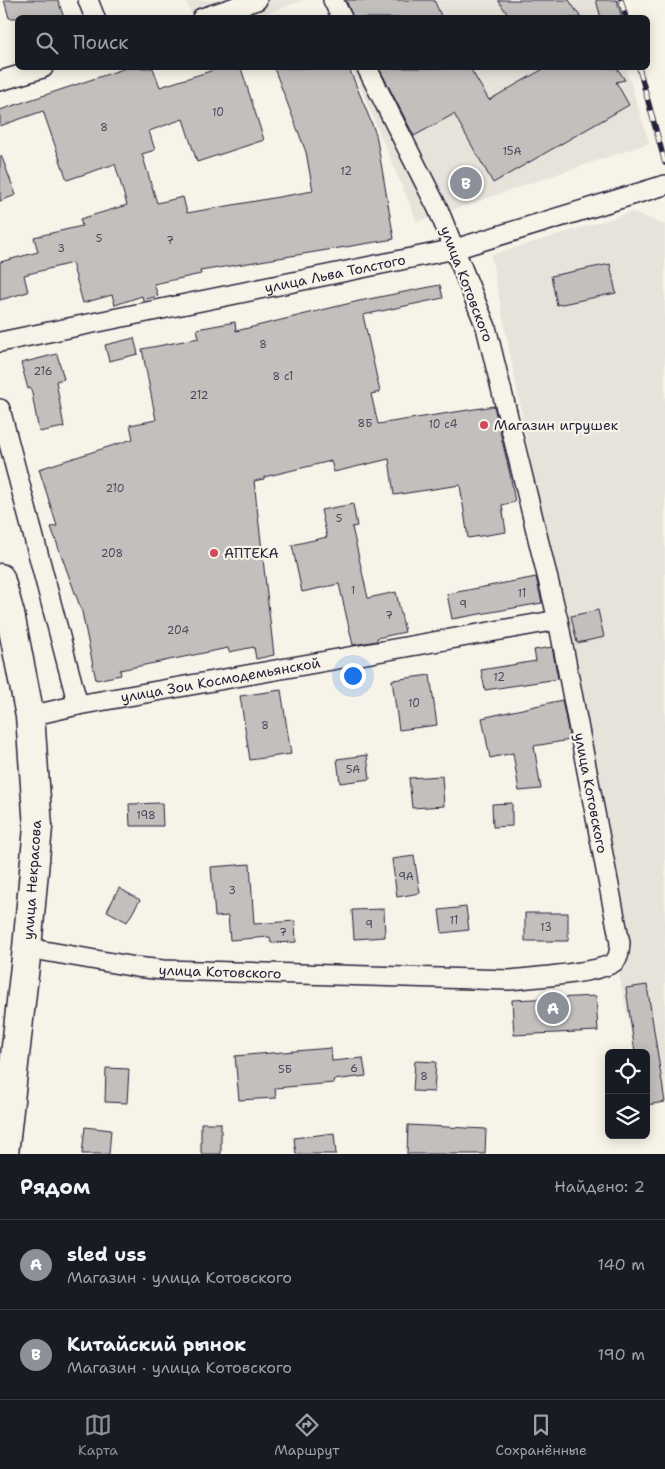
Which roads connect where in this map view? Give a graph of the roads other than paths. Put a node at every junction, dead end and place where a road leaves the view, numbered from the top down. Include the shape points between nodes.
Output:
1 (88, 0) edge
2 (257, 0) edge
3 (333, 0) edge
4 (94, 15) edge
5 (211, 15) edge
6 (340, 15) edge
7 (36, 70) edge
8 (368, 70) edge
9 (0, 81) edge
10 (665, 185) edge
11 (455, 249) junction
12 (0, 342) edge
13 (0, 409) edge
14 (0, 578) edge
15 (558, 620) junction
16 (78, 705) junction
17 (30, 716) junction
18 (27, 948) junction
19 (4, 1154) edge

1 - 4 street
2 - 5 street
3 - 6 street
7 - 9 street
8 - 11 street, улица Котовского
10 - 11 street, улица Льва Толстого
11 - 12 street, улица Льва Толстого
11 - 15 street, улица Котовского via 486,327
13 - 16 street
14 - 17 highway, улица Некрасова
15 - 16 street, улица Зои Космодемьянской
15 - 18 street, улица Котовского via 620,943 616,961 608,966 509,980 350,976 163,970
16 - 17 street, улица Зои Космодемьянской
17 - 18 highway, улица Некрасова via 38,827
18 - 19 highway, улица Некрасова

